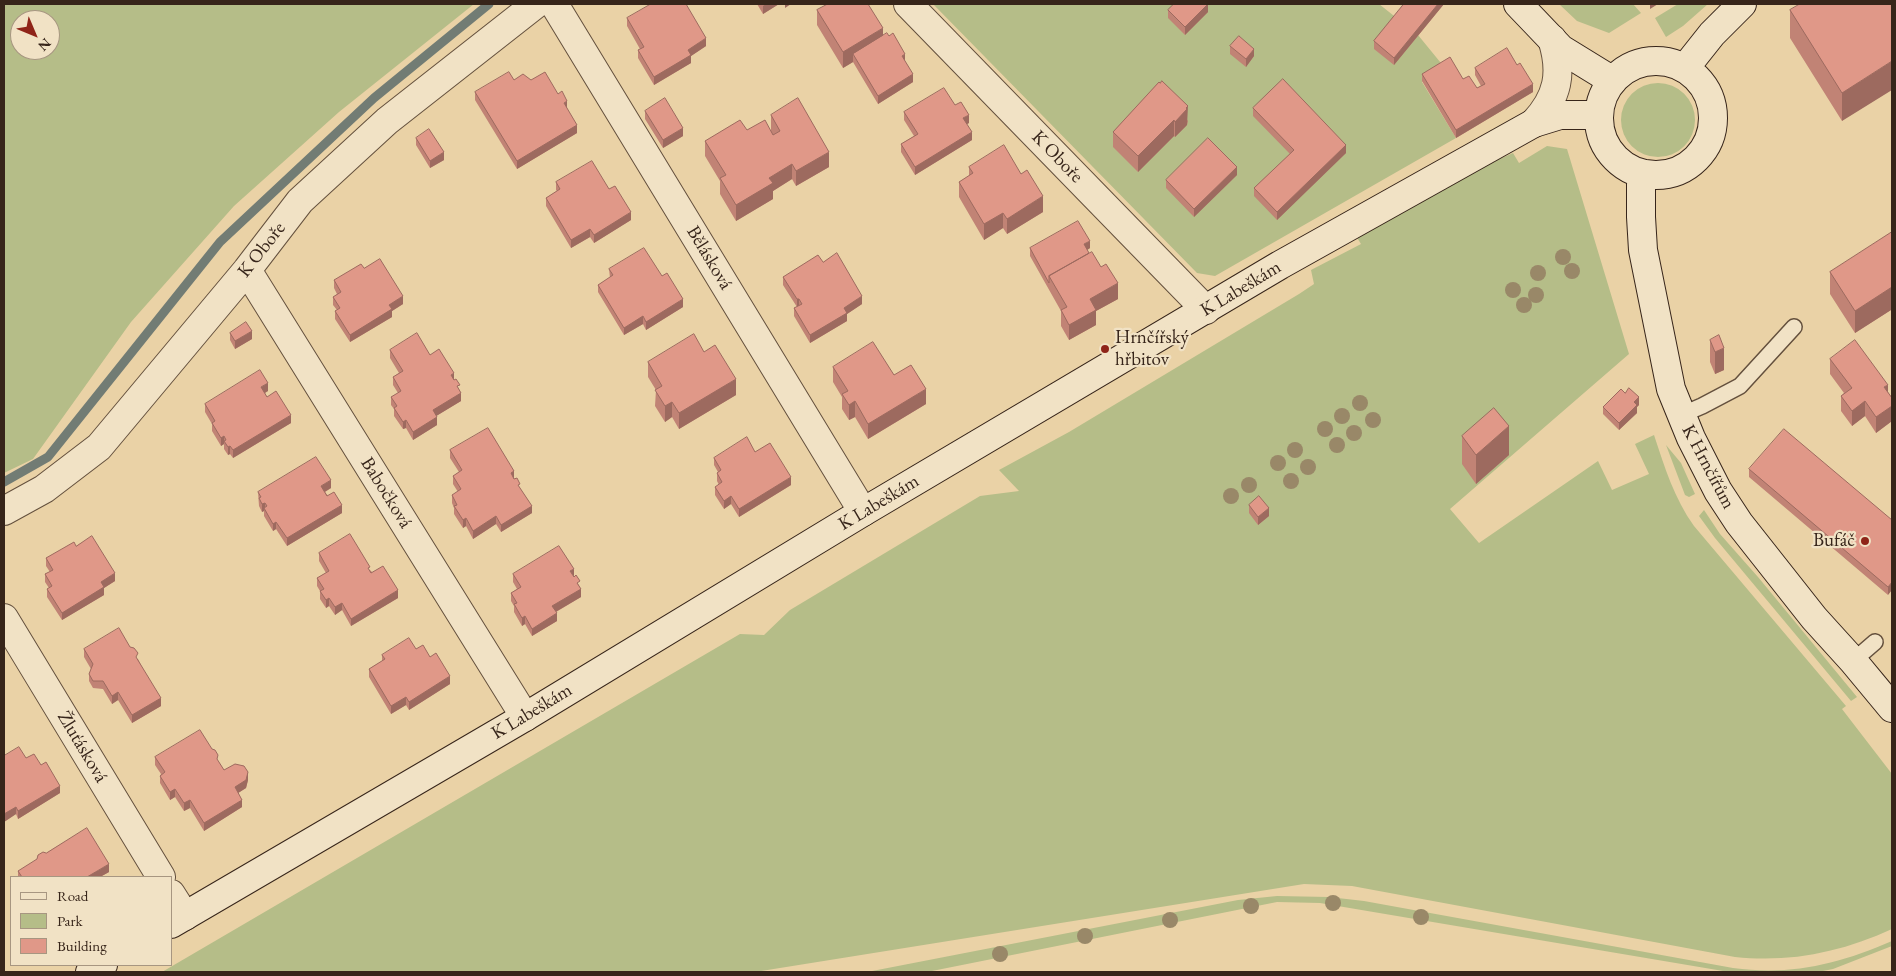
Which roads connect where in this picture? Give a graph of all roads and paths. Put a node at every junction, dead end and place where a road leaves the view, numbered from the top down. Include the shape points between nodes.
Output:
1 (536, 4) edge
2 (554, 4) edge
3 (908, 4) edge
4 (1518, 4) edge
5 (1742, 4) edge
6 (1552, 40) junction
7 (1685, 68) junction
8 (1612, 81) junction
9 (1599, 115) junction
10 (1534, 123) junction
11 (1641, 173) junction
12 (247, 270) junction
13 (1206, 310) junction
14 (1794, 327) dead end
15 (1681, 415) junction
16 (4, 511) edge
17 (864, 512) junction
18 (4, 618) edge
19 (1875, 642) dead end
20 (1853, 661) junction
21 (1892, 708) edge
22 (525, 717) junction
23 (160, 876) edge
24 (176, 912) edge
25 (101, 966) edge
26 (90, 972) edge

1 - 12 street, K Oboře via 387,122 300,201
2 - 17 street, Bělásková
3 - 13 street, K Oboře
4 - 6 street
5 - 7 street
6 - 8 street
6 - 10 street via 1558,62 1557,84 1552,99
7 - 8 street via 1670,62 1646,62 1624,71
7 - 11 street via 1698,78 1713,107 1714,124 1709,140 1689,165 1657,175
8 - 9 street via 1603,97
9 - 10 street, K Labeškám via 1560,115
9 - 11 street via 1606,145 1615,158
10 - 13 street, K Labeškám
11 - 15 street, K Hrnčířům via 1643,250 1671,388
12 - 16 street, K Oboře via 99,447 44,489
12 - 22 street, Babočková
13 - 17 street, K Labeškám
14 - 15 lane via 1740,386
15 - 20 street, K Hrnčířům via 1718,491 1739,523 1814,618
17 - 22 street, K Labeškám
18 - 23 street, Žluťásková
19 - 20 lane
20 - 21 street, K Hrnčířům
22 - 24 street, K Labeškám
25 - 26 street

